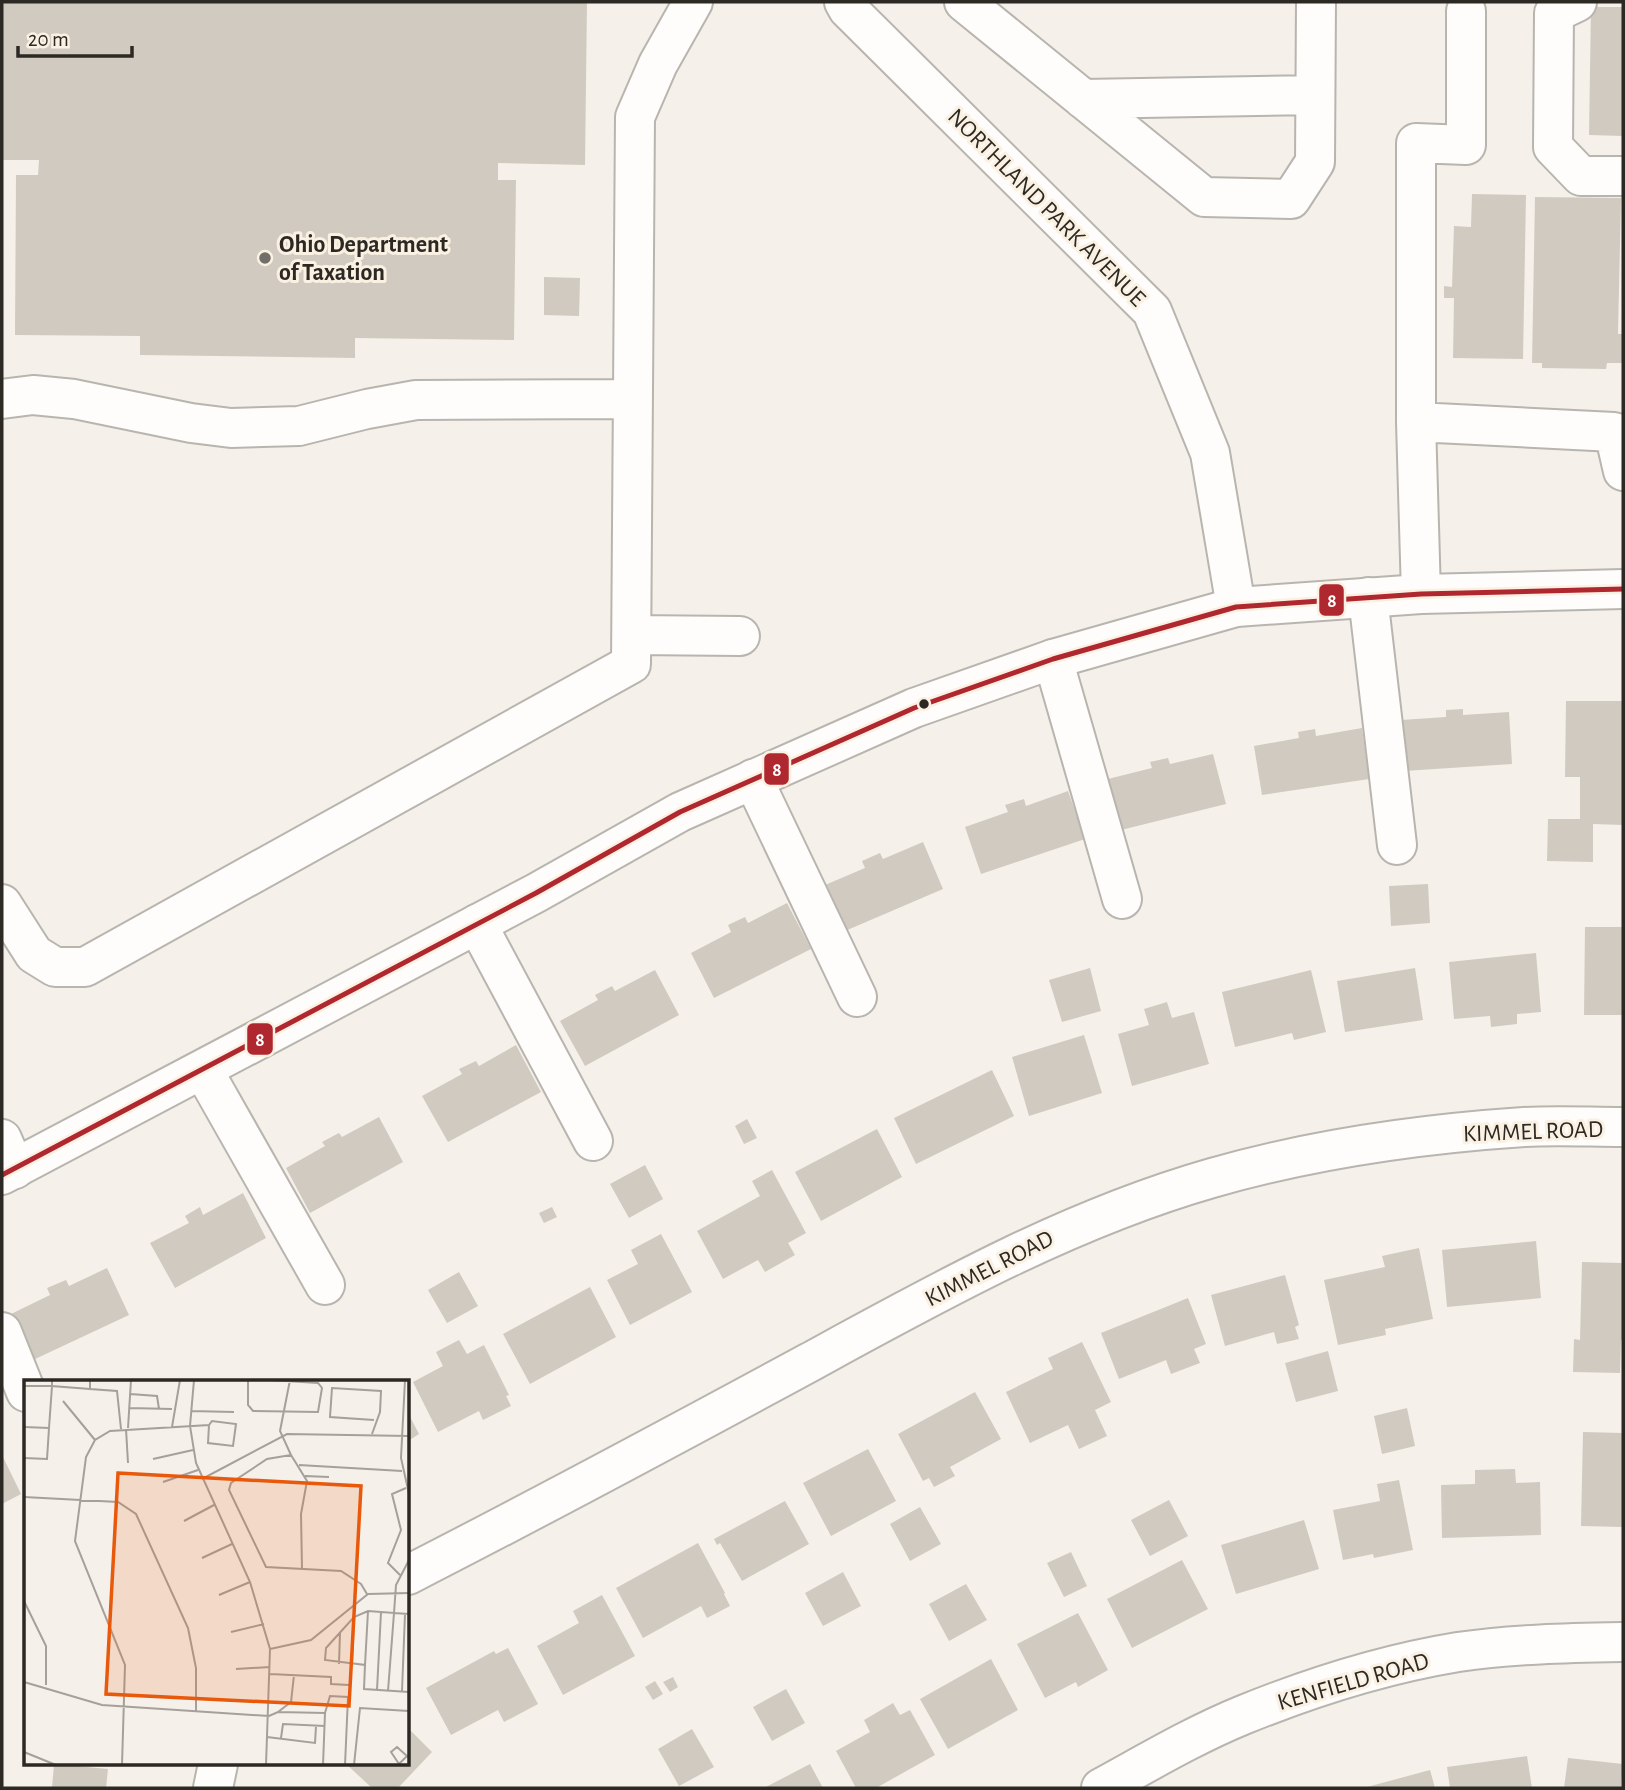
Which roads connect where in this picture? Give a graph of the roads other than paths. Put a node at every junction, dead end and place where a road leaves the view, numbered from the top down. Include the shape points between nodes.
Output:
1 (693, 2) edge
2 (844, 2) edge
3 (964, 2) edge
4 (1316, 2) edge
5 (1577, 2) edge
6 (1466, 11) dead end
7 (1315, 95) junction
8 (1083, 99) junction
9 (1623, 176) edge
10 (633, 398) junction
11 (2, 399) edge
12 (1416, 422) junction
13 (1623, 471) edge
14 (1623, 589) edge
15 (1420, 594) junction
16 (1368, 597) junction
17 (1236, 607) junction
18 (632, 635) junction
19 (740, 636) dead end
20 (1053, 659) junction
21 (752, 779) junction
22 (1397, 845) dead end
23 (1122, 898) dead end
24 (2, 904) edge
25 (477, 924) junction
26 (857, 997) dead end
27 (203, 1070) junction
28 (1623, 1127) edge
29 (593, 1141) dead end
30 (6, 1161) edge
31 (325, 1285) dead end
32 (2, 1332) edge
33 (24, 1387) edge
34 (410, 1574) edge
35 (1623, 1643) edge
36 (218, 1766) edge
37 (213, 1788) edge
38 (1101, 1788) edge

1 - 10 street via 635,117
2 - 17 street, NORTHLAND PARK AVENUE via 1152,311 1210,453
3 - 8 street
4 - 7 street
5 - 9 street via 1554,13 1553,147 1580,176
6 - 12 street via 1466,145 1416,143
7 - 8 street
7 - 8 street via 1315,162 1291,199 1204,197
10 - 11 street via 416,400 299,426 231,428 74,399 33,395
10 - 18 street
12 - 13 street via 1614,432
12 - 15 street
14 - 15 street
15 - 16 street
16 - 17 street
16 - 22 street
17 - 20 street
18 - 19 street
18 - 24 street via 631,664 85,967 55,967 34,954
20 - 21 street via 914,708
20 - 23 street
21 - 25 street via 680,812
21 - 26 street
25 - 27 street
25 - 29 street
27 - 30 street
27 - 31 street
28 - 34 street, KIMMEL ROAD via 1527,1127 1400,1139 1212,1178 1113,1211 993,1264
32 - 33 street
35 - 38 street, KENFIELD ROAD via 1459,1652 1329,1684 1241,1716
36 - 37 street

